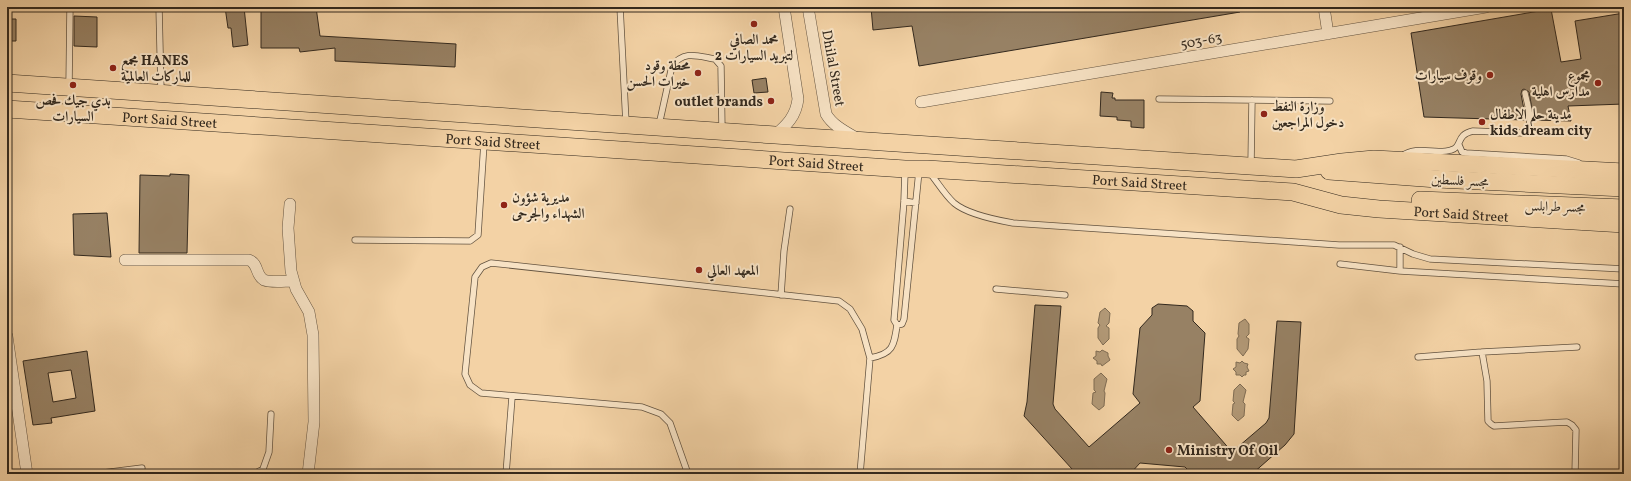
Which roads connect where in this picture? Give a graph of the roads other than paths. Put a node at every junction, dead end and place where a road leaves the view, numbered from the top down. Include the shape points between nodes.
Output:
1 (70, 7) edge
2 (159, 7) edge
3 (620, 7) edge
4 (784, 7) edge
5 (808, 7) edge
6 (1324, 7) edge
7 (1486, 7) edge
8 (1328, 34) junction
9 (7, 83) edge
10 (68, 87) junction
11 (1525, 93) dead end
12 (161, 94) junction
13 (1159, 99) dead end
14 (1252, 100) junction
15 (1330, 101) dead end
16 (921, 102) dead end
17 (7, 109) edge
18 (626, 125) junction
19 (658, 128) junction
20 (722, 132) junction
21 (775, 135) junction
22 (860, 140) junction
23 (484, 141) junction
24 (1459, 145) junction
25 (1398, 160) junction
26 (1251, 166) junction
27 (917, 169) junction
28 (1296, 169) junction
29 (1600, 171) junction
30 (1624, 172) edge
31 (1624, 188) edge
32 (1293, 192) junction
33 (904, 202) junction
34 (916, 203) junction
35 (290, 204) dead end
36 (1624, 208) edge
37 (790, 209) dead end
38 (1624, 224) edge
39 (355, 240) dead end
40 (1400, 247) junction
41 (125, 260) dead end
42 (1340, 264) dead end
43 (1624, 270) edge
44 (1400, 271) junction
45 (293, 281) junction
46 (1624, 284) edge
47 (996, 289) dead end
48 (781, 295) junction
49 (1065, 295) dead end
50 (897, 325) junction
51 (7, 336) edge
52 (1577, 347) dead end
53 (1482, 352) junction
54 (1418, 357) dead end
55 (870, 358) junction
56 (512, 397) junction
57 (271, 414) dead end
58 (142, 468) dead end
59 (27, 474) edge
60 (94, 474) edge
61 (254, 474) edge
62 (308, 474) edge
63 (506, 474) edge
64 (688, 474) edge
65 (860, 474) edge
66 (1575, 474) edge

1 - 10 lane
2 - 12 lane
3 - 18 lane
4 - 21 street via 798,99 797,109 792,118
5 - 22 street, Dhilal Street via 826,114 835,125
6 - 8 street
7 - 8 street, 503-63
8 - 16 street, 503-63
9 - 10 main road, Port Said Street
10 - 12 main road, Port Said Street
11 - 24 lane via 1530,120 1527,132 1473,131 1462,136
12 - 18 main road, Port Said Street
13 - 14 lane
14 - 15 lane
14 - 26 lane
17 - 23 main road, Port Said Street
18 - 19 main road, Port Said Street
19 - 20 main road, Port Said Street
19 - 20 lane via 672,66 678,58 690,55 715,59 721,66
20 - 21 main road, Port Said Street
21 - 22 main road, Port Said Street
22 - 26 main road, Port Said Street
23 - 27 main road, Port Said Street
23 - 39 lane via 478,235 470,241
24 - 25 lane via 1448,151 1410,152
24 - 29 lane via 1462,152 1466,153 1566,159
25 - 28 main road, Port Said Street via 1374,159
25 - 29 main road, Port Said Street
26 - 28 main road, Port Said Street
27 - 32 main road, Port Said Street
27 - 33 lane
27 - 34 lane
27 - 40 lane via 962,208 1000,221
28 - 31 main road, مجسر فلسطين
29 - 30 main road, Port Said Street
32 - 36 main road, مجسر طرابلس via 1436,201
32 - 38 main road, Port Said Street via 1340,205 1379,209
33 - 34 lane
33 - 50 lane via 894,320
34 - 50 lane via 904,319 902,324
35 - 45 street via 288,228
37 - 48 lane
40 - 43 lane via 1430,259
40 - 44 lane
41 - 45 street via 249,260 256,265 259,275 265,280
42 - 44 lane
44 - 46 lane
45 - 62 street via 310,312 312,324 314,422
47 - 49 lane
48 - 55 lane via 838,302 850,309 862,328
48 - 56 lane via 491,263 482,267 475,277 465,374 470,385 481,393
50 - 55 lane via 891,348 883,356
51 - 59 street
52 - 53 lane
53 - 54 lane
53 - 66 lane via 1487,382 1488,421 1494,426 1566,422 1572,425 1576,430
55 - 65 lane
56 - 63 lane
56 - 64 lane via 642,407 661,414 670,423
57 - 61 lane via 269,452 262,469
58 - 60 lane

